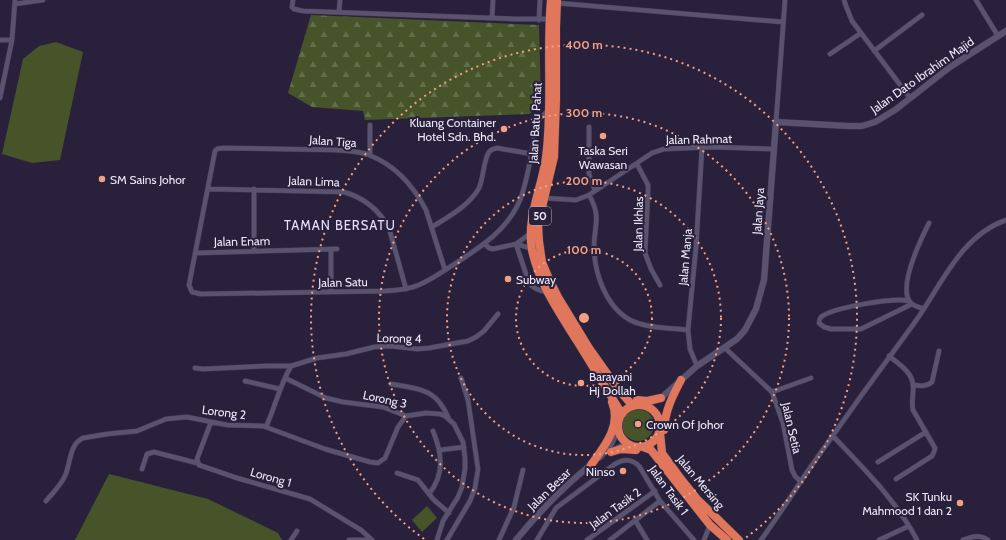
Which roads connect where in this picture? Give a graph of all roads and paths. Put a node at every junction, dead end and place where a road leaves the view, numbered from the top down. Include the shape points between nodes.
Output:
1 (43, 0) edge
2 (293, 0) edge
3 (340, 0) edge
4 (493, 0) edge
5 (540, 0) edge
6 (785, 0) edge
7 (844, 0) edge
8 (976, 0) edge
9 (555, 1) edge
10 (15, 2) edge
11 (339, 12) junction
12 (922, 15) dead end
13 (492, 18) junction
14 (550, 19) junction
15 (539, 20) junction
16 (783, 22) junction
17 (1006, 31) edge
18 (861, 33) junction
19 (998, 36) junction
20 (0, 40) edge
21 (12, 40) junction
22 (874, 51) junction
23 (830, 54) dead end
24 (0, 98) edge
25 (910, 98) junction
26 (549, 110) junction
27 (776, 122) junction
28 (370, 125) dead end
29 (589, 127) dead end
30 (702, 148) junction
31 (773, 149) junction
32 (532, 154) junction
33 (370, 155) junction
34 (637, 164) junction
35 (208, 189) junction
36 (254, 190) junction
37 (595, 191) junction
38 (589, 195) junction
39 (544, 198) junction
40 (1006, 220) edge
41 (929, 223) dead end
42 (432, 227) junction
43 (531, 233) junction
44 (485, 244) junction
45 (516, 244) junction
46 (331, 249) junction
47 (337, 249) dead end
48 (532, 249) junction
49 (254, 250) junction
50 (196, 253) junction
51 (445, 270) junction
52 (660, 285) dead end
53 (406, 289) junction
54 (331, 292) junction
55 (546, 292) junction
56 (911, 302) junction
57 (924, 309) junction
58 (498, 314) dead end
59 (688, 330) junction
60 (725, 348) junction
61 (939, 351) dead end
62 (890, 356) junction
63 (291, 366) junction
64 (697, 366) junction
65 (196, 368) dead end
66 (285, 378) junction
67 (461, 378) dead end
68 (811, 378) dead end
69 (245, 381) dead end
70 (678, 383) junction
71 (391, 384) dead end
72 (913, 385) junction
73 (280, 389) junction
74 (607, 389) junction
75 (618, 389) junction
76 (772, 392) junction
77 (661, 398) junction
78 (644, 405) junction
79 (633, 406) junction
80 (622, 414) junction
81 (406, 416) junction
82 (449, 419) junction
83 (211, 422) junction
84 (266, 427) junction
85 (618, 428) junction
86 (660, 428) junction
87 (433, 431) dead end
88 (926, 432) junction
89 (833, 436) junction
90 (628, 444) junction
91 (464, 447) junction
92 (643, 447) junction
93 (440, 450) junction
94 (611, 452) junction
95 (601, 457) junction
96 (656, 457) junction
97 (878, 462) dead end
98 (197, 463) junction
99 (591, 465) junction
100 (667, 466) junction
101 (142, 468) dead end
102 (523, 470) dead end
103 (397, 473) dead end
104 (896, 479) dead end
105 (801, 482) junction
106 (655, 492) junction
107 (429, 494) junction
108 (46, 501) dead end
109 (660, 501) junction
110 (449, 513) junction
111 (635, 520) junction
112 (710, 525) junction
113 (909, 526) junction
114 (297, 531) dead end
115 (291, 540) edge
116 (350, 540) edge
117 (371, 540) edge
118 (437, 540) edge
119 (447, 540) edge
120 (499, 540) edge
121 (516, 540) edge
122 (537, 540) edge
123 (588, 540) edge
124 (610, 540) edge
125 (647, 540) edge
126 (694, 540) edge
127 (704, 540) edge
128 (727, 540) edge
129 (739, 540) edge
130 (761, 540) edge
131 (879, 540) edge
132 (917, 540) edge
133 (963, 540) edge
134 (988, 540) edge

1 - 10 street
2 - 11 street via 292,7 298,10
3 - 11 street
4 - 13 street
5 - 15 street
6 - 16 street, Jalan Jaya
7 - 18 street via 848,13
8 - 19 street
9 - 14 highway, Jalan Batu Pahat / 50
9 - 16 street
9 - 39 highway, Jalan Batu Pahat / 50 via 554,157
10 - 21 street
11 - 13 street
12 - 22 street
13 - 15 street
14 - 15 street
14 - 26 highway, Jalan Batu Pahat / 50
16 - 27 street, Jalan Jaya
17 - 19 street, Jalan Dato Ibrahim Majid
18 - 22 street
18 - 23 street
19 - 25 street, Jalan Dato Ibrahim Majid
20 - 21 street
21 - 24 street
22 - 25 street
25 - 27 street, Jalan Dato Ibrahim Majid via 887,116 862,126
26 - 32 street, Jalan Satu via 540,118
26 - 43 highway, Jalan Batu Pahat / 50 via 546,157
27 - 31 street, Jalan Jaya
28 - 33 street
29 - 37 street via 589,174
30 - 31 street, Jalan Rahmat
30 - 34 street, Jalan Rahmat via 664,149 652,153
30 - 59 street, Jalan Manja
31 - 60 street, Jalan Jaya via 764,280 756,309 748,325
32 - 42 street via 492,149 476,192 464,205
32 - 44 street, Jalan Satu via 515,211
33 - 35 street, Jalan Tiga via 336,150 220,148 215,154
33 - 42 street, Jalan Tiga via 394,170 410,185 424,206
34 - 37 street, Jalan Rahmat
34 - 52 street, Jalan Ikhlas via 648,185 645,253
35 - 36 street, Jalan Lima
35 - 50 street, Jalan Satu
36 - 49 street
36 - 53 street, Jalan Lima via 344,192 363,199 378,212 389,228
37 - 38 street, Jalan Rahmat
38 - 39 street, Jalan Rahmat via 576,200
38 - 59 street via 597,210 594,255 596,265 602,286 611,303 631,320
39 - 75 highway, Jalan Batu Pahat / 50 via 538,224 542,262 558,297
40 - 57 street via 985,231 956,260
41 - 56 street via 919,244 908,280 907,291
42 - 51 street, Jalan Tiga
43 - 45 street
43 - 48 highway, Jalan Batu Pahat / 50
44 - 45 street via 493,249
44 - 51 street, Jalan Satu
45 - 48 street
45 - 55 street via 529,283 532,287
46 - 47 street, Jalan Enam
46 - 49 street, Jalan Enam
46 - 54 street
48 - 55 highway, Jalan Batu Pahat / 50
49 - 50 street, Jalan Enam
50 - 54 street, Jalan Satu via 188,286 196,294
51 - 53 street, Jalan Satu
53 - 54 street, Jalan Satu
55 - 74 highway, Jalan Batu Pahat / 50
56 - 56 street via 900,299 880,301 844,309 822,316 819,323 831,329 864,329
56 - 57 street
57 - 62 street
58 - 63 street, Lorong 4 via 484,331 468,341 422,349 374,347
59 - 64 street, Jalan Manja via 690,349
60 - 64 street, Jalan Jaya
60 - 76 street, Jalan Setia
61 - 72 street via 932,382 923,386
62 - 72 street via 907,371
62 - 89 street
63 - 65 street, Lorong 4
63 - 66 street
64 - 70 street, Jalan Jaya
66 - 73 street
66 - 81 street, Lorong 3 via 326,398 383,407
67 - 119 street via 468,400 478,469 470,501
68 - 76 street
69 - 73 street
70 - 77 street, Jalan Jaya
70 - 86 street, Jalan Jaya via 669,396
70 - 100 highway via 670,399 665,423
71 - 82 street via 421,389 440,402
72 - 88 street via 911,404
73 - 84 street
74 - 80 highway, Jalan Batu Pahat / 50
74 - 99 highway via 614,407 613,428 606,444
75 - 77 highway via 633,399 647,401
75 - 79 highway, Jalan Batu Pahat / 50
76 - 105 street, Jalan Setia via 783,423 792,470
77 - 78 street, Jalan Jaya
78 - 79 highway
78 - 86 highway via 656,412
79 - 80 highway
80 - 85 highway
81 - 82 street, Lorong 3 via 431,413
81 - 84 street, Lorong 2 via 398,427 385,458 378,463 325,449
82 - 91 street via 461,435
83 - 84 street, Lorong 2
83 - 98 street
83 - 108 street, Lorong 2 via 187,417 174,418 137,431 82,438 72,450 64,478
85 - 90 highway via 623,440
85 - 95 street, Jalan Besar via 612,444
86 - 92 highway via 654,442
86 - 100 highway, Jalan Mersing via 662,453
87 - 93 street
88 - 97 street
88 - 104 street via 934,445 932,456
89 - 105 street
89 - 113 street via 883,490
90 - 92 highway
90 - 94 street, Jalan Besar
91 - 93 street
91 - 110 street via 464,478
92 - 96 highway, Jalan Mersing via 651,450
93 - 107 street via 438,478
94 - 95 street, Jalan Besar
94 - 96 highway via 627,449
95 - 99 street, Jalan Besar
96 - 100 highway, Jalan Mersing
98 - 101 street, Lorong 1 via 154,452 147,454
98 - 117 street, Lorong 1 via 204,468 310,499 361,530
99 - 121 street, Jalan Besar via 565,487
100 - 112 highway
100 - 129 highway, Jalan Mersing
102 - 120 street via 514,507
103 - 107 street via 418,480
105 - 130 street
106 - 109 street, Jalan Tasik 1
106 - 122 street, Jalan Tasik 1 via 639,466 629,460 619,461 559,504
106 - 123 street, Jalan Tasik 2
107 - 110 street
109 - 111 street
109 - 126 street, Jalan Tasik 1
110 - 118 street via 443,521
111 - 124 street
111 - 125 street
112 - 127 street
112 - 128 highway
113 - 131 street
113 - 132 street
114 - 115 street
116 - 117 street
133 - 134 street via 976,536

